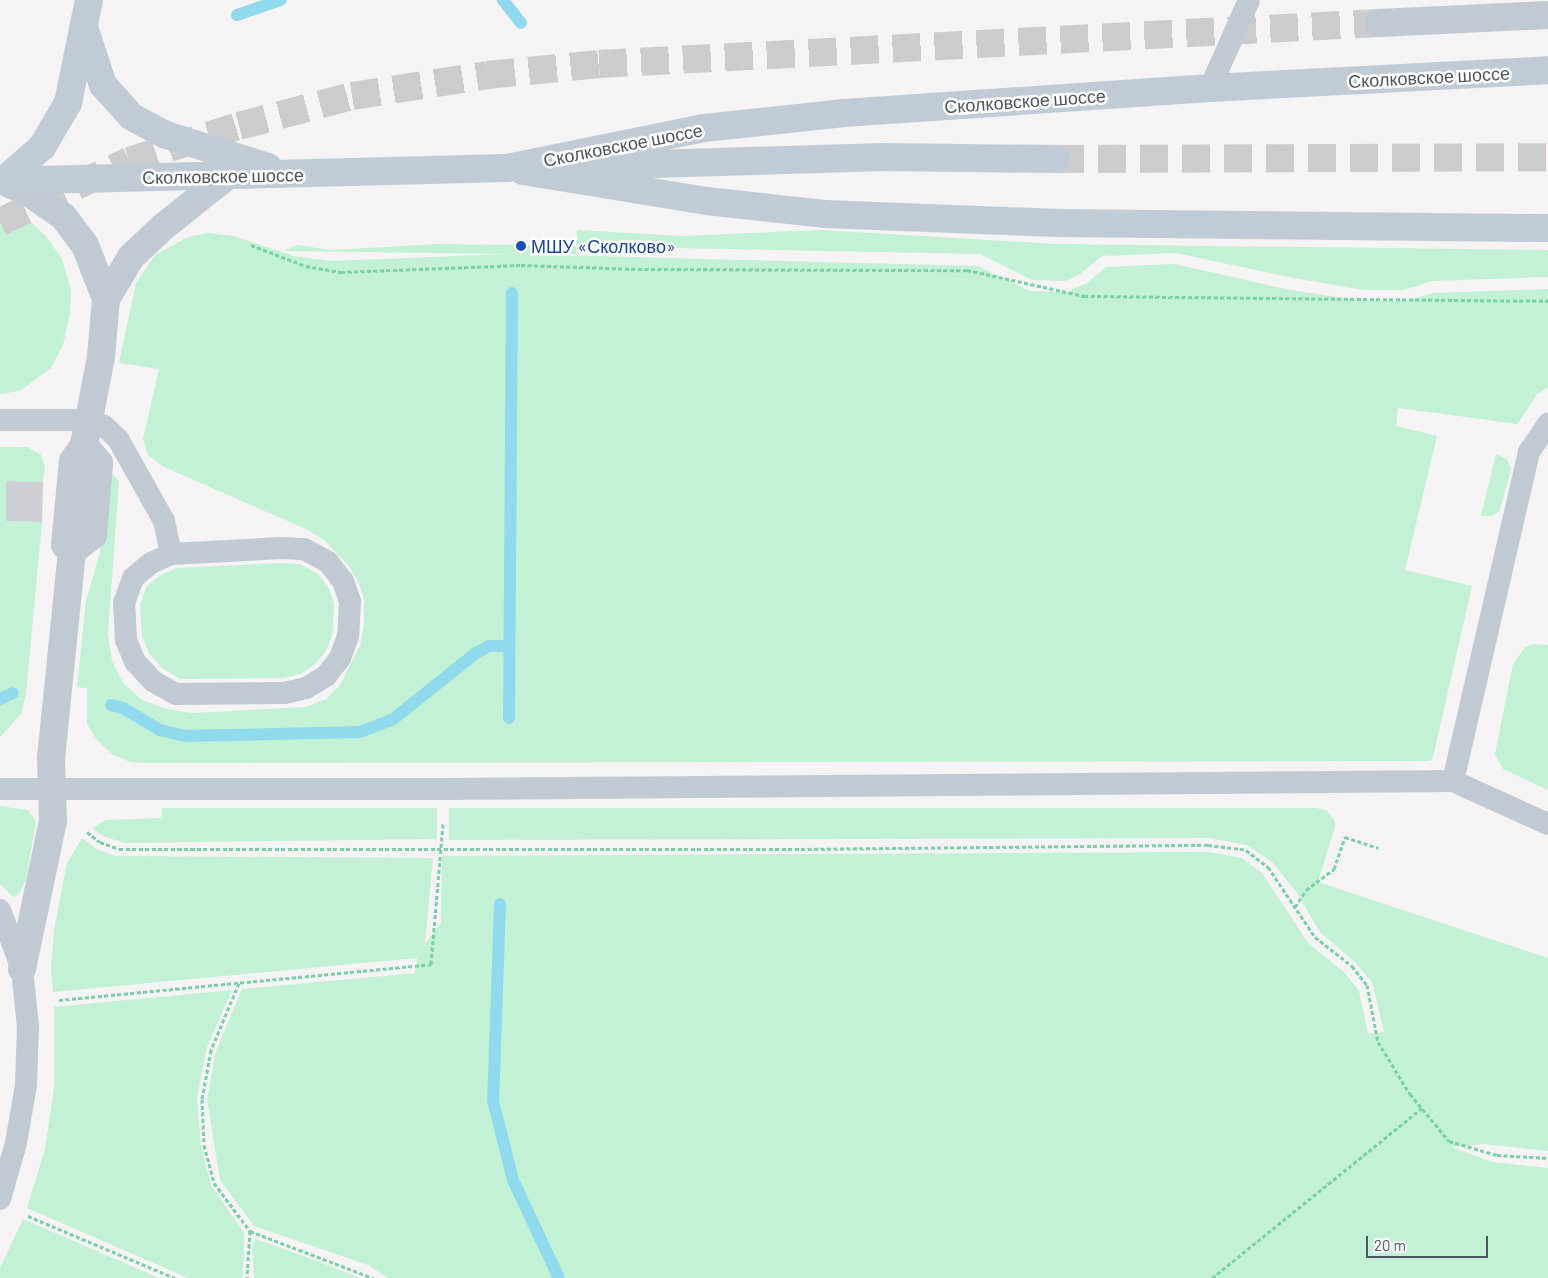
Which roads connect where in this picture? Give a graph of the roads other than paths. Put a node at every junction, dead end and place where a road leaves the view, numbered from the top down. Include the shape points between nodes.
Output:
1 (89, 0) edge
2 (1249, 0) edge
3 (1548, 15) edge
4 (1379, 23) tunnel mouth
5 (85, 30) junction
6 (1548, 70) edge
7 (1210, 88) junction
8 (1056, 159) tunnel mouth
9 (507, 168) junction
10 (291, 174) junction
11 (227, 176) junction
12 (1, 181) edge
13 (1548, 228) edge
14 (106, 299) junction
15 (0, 420) edge
16 (1548, 424) edge
17 (86, 433) junction
18 (171, 554) junction
19 (1453, 781) junction
20 (0, 789) edge
21 (53, 790) junction
22 (1548, 824) edge
23 (0, 910) edge
24 (22, 969) junction
25 (0, 1199) edge

1 - 5 street
2 - 7 lane
3 - 4 street
5 - 10 street via 103,85 132,117 166,135
5 - 12 street via 68,103 57,126 42,147
6 - 7 street, Сколковское шоссе
7 - 9 street, Сколковское шоссе via 844,113 704,128
8 - 9 street via 884,157
9 - 10 street, Сколковское шоссе
9 - 13 street, Сколковское шоссе via 707,201 824,214 1059,223
10 - 11 street, Сколковское шоссе
11 - 12 street, Сколковское шоссе
11 - 14 street via 131,257
12 - 14 street via 31,194 63,216 85,245
14 - 17 street via 101,357
15 - 17 lane
16 - 19 lane via 1530,452
17 - 18 lane via 104,426 118,438 164,520
17 - 21 street via 73,461 65,545 72,552 55,698 51,758
18 - 18 lane via 151,563 133,578 124,602 126,640 136,662 152,681 176,694 285,693 306,688 326,676 340,658 348,636 350,602 343,581 328,562 304,549
19 - 21 lane
19 - 22 lane
20 - 21 lane
21 - 24 street via 53,820
23 - 24 lane
24 - 25 lane via 28,1027 26,1085 16,1143

